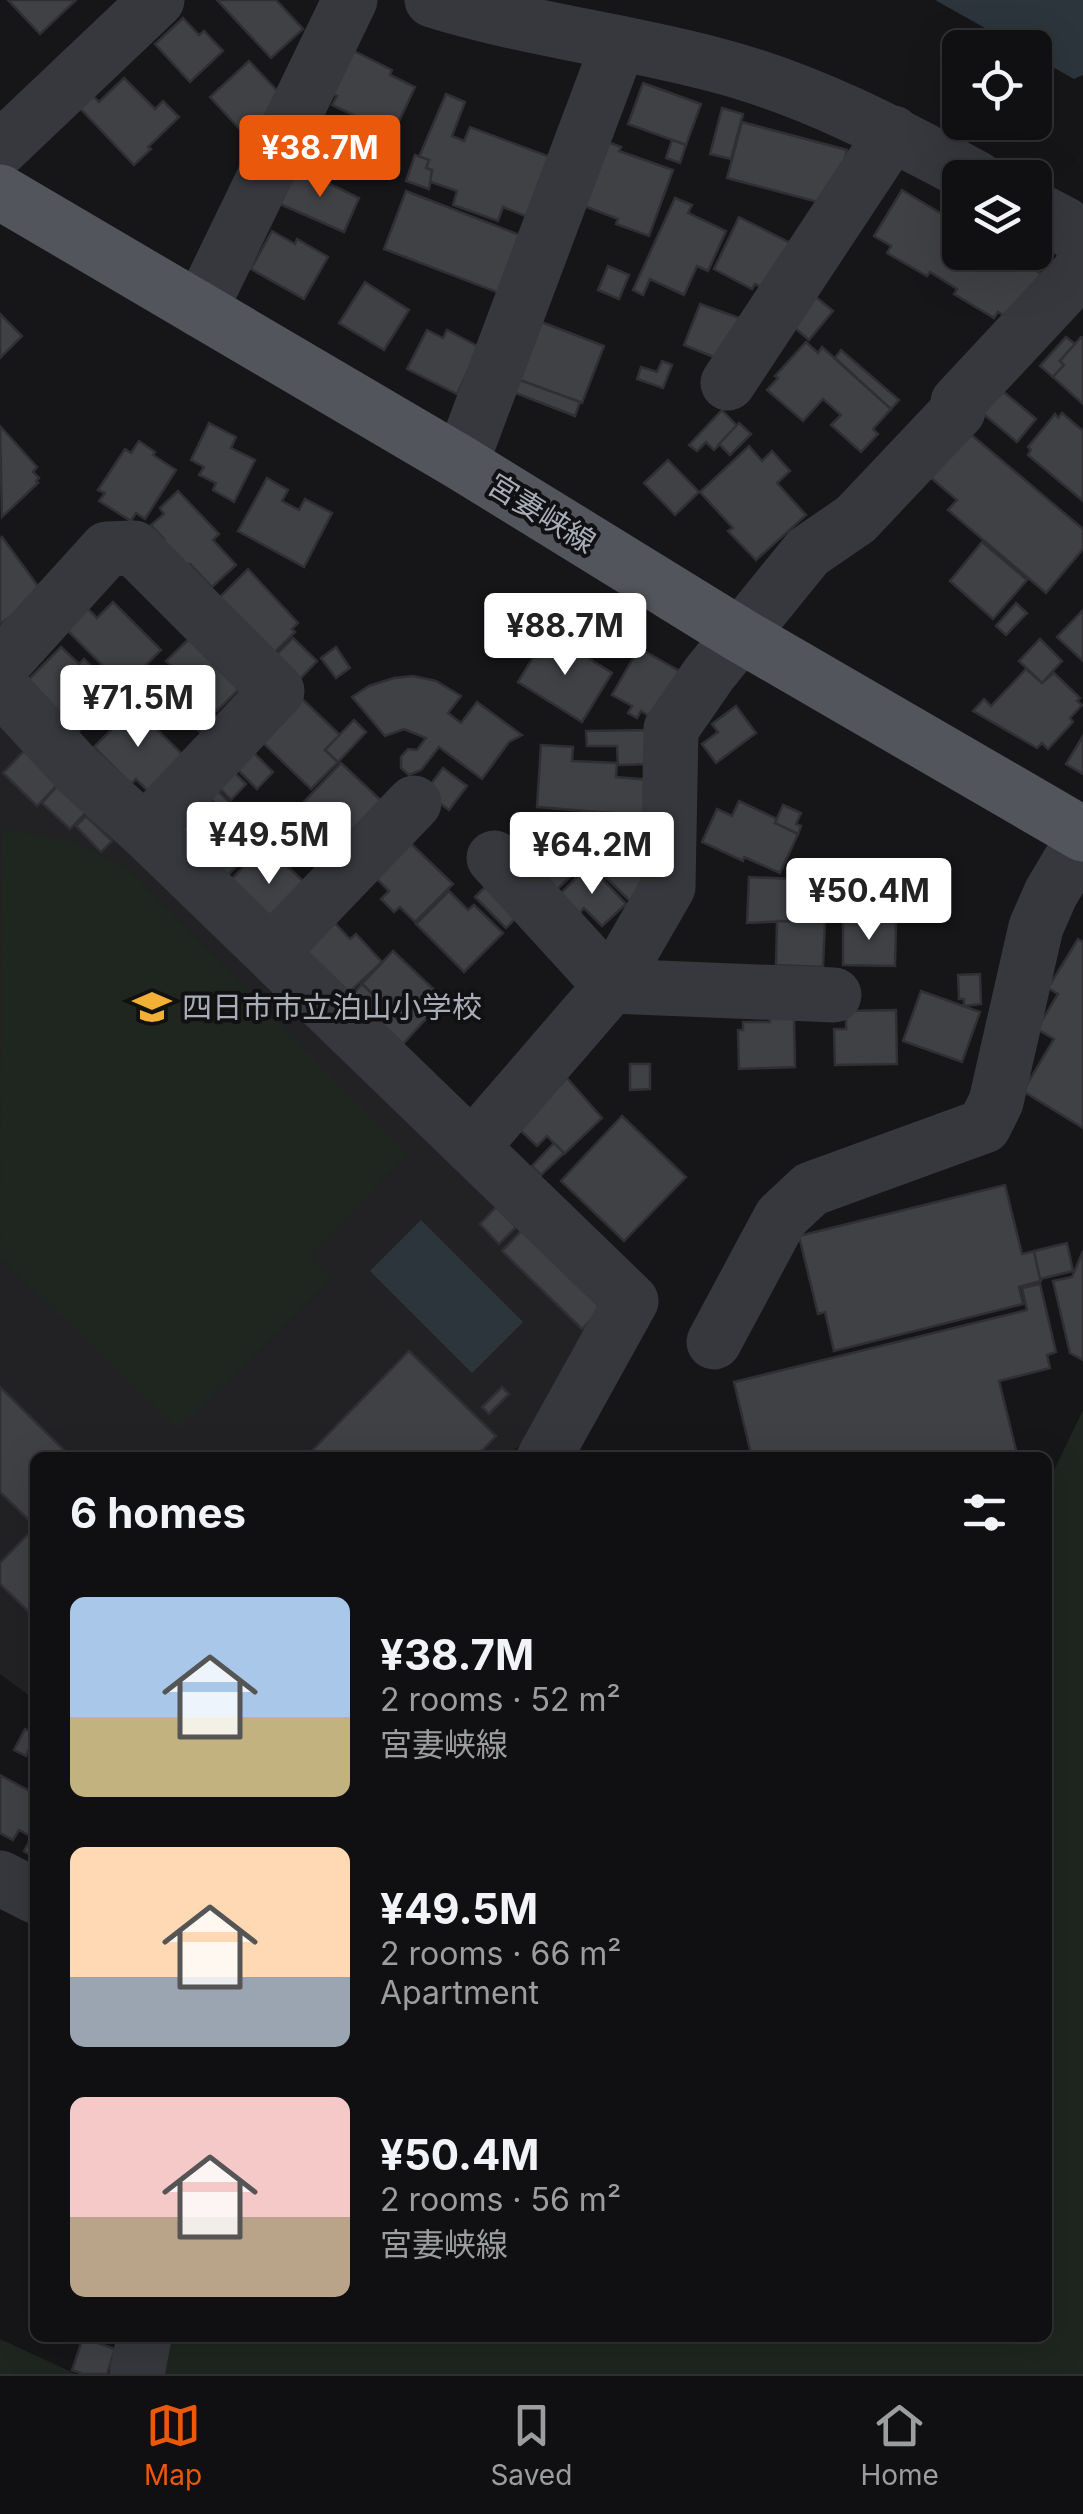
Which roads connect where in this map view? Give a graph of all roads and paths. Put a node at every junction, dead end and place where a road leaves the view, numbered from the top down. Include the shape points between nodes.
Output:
1 (157, 0) edge
2 (350, 0) edge
3 (432, 0) edge
4 (620, 43) junction
5 (892, 133) junction
6 (0, 150) edge
7 (942, 160) edge
8 (0, 192) edge
9 (1070, 232) edge
10 (200, 310) junction
11 (728, 383) dead end
12 (460, 463) junction
13 (740, 635) junction
14 (0, 667) edge
15 (0, 686) edge
16 (414, 803) dead end
17 (145, 831) junction
18 (1083, 836) edge
19 (494, 858) dead end
20 (270, 952) junction
21 (611, 986) junction
22 (834, 995) dead end
23 (472, 1147) junction
24 (714, 1342) dead end
25 (547, 1452) edge
26 (0, 1878) edge
27 (30, 1893) edge
28 (143, 2342) edge
29 (137, 2374) edge

1 - 6 street
2 - 10 street
3 - 4 street
4 - 5 street via 718,65 826,101
4 - 12 street
5 - 7 street
5 - 11 street
8 - 10 main road, 宮妻峡線
9 - 13 street via 958,410 856,519 808,552
10 - 12 main road, 宮妻峡線
12 - 13 main road, 宮妻峡線
13 - 18 main road, 宮妻峡線
13 - 21 street via 670,729 668,888
14 - 17 street via 107,548 134,548 277,691
15 - 17 street
16 - 20 street
17 - 20 street
18 - 24 street via 1036,928 996,1102 984,1126 811,1189 781,1217
19 - 21 street
20 - 23 street
21 - 22 street
21 - 23 street
23 - 25 street via 631,1301
26 - 27 street
28 - 29 street

